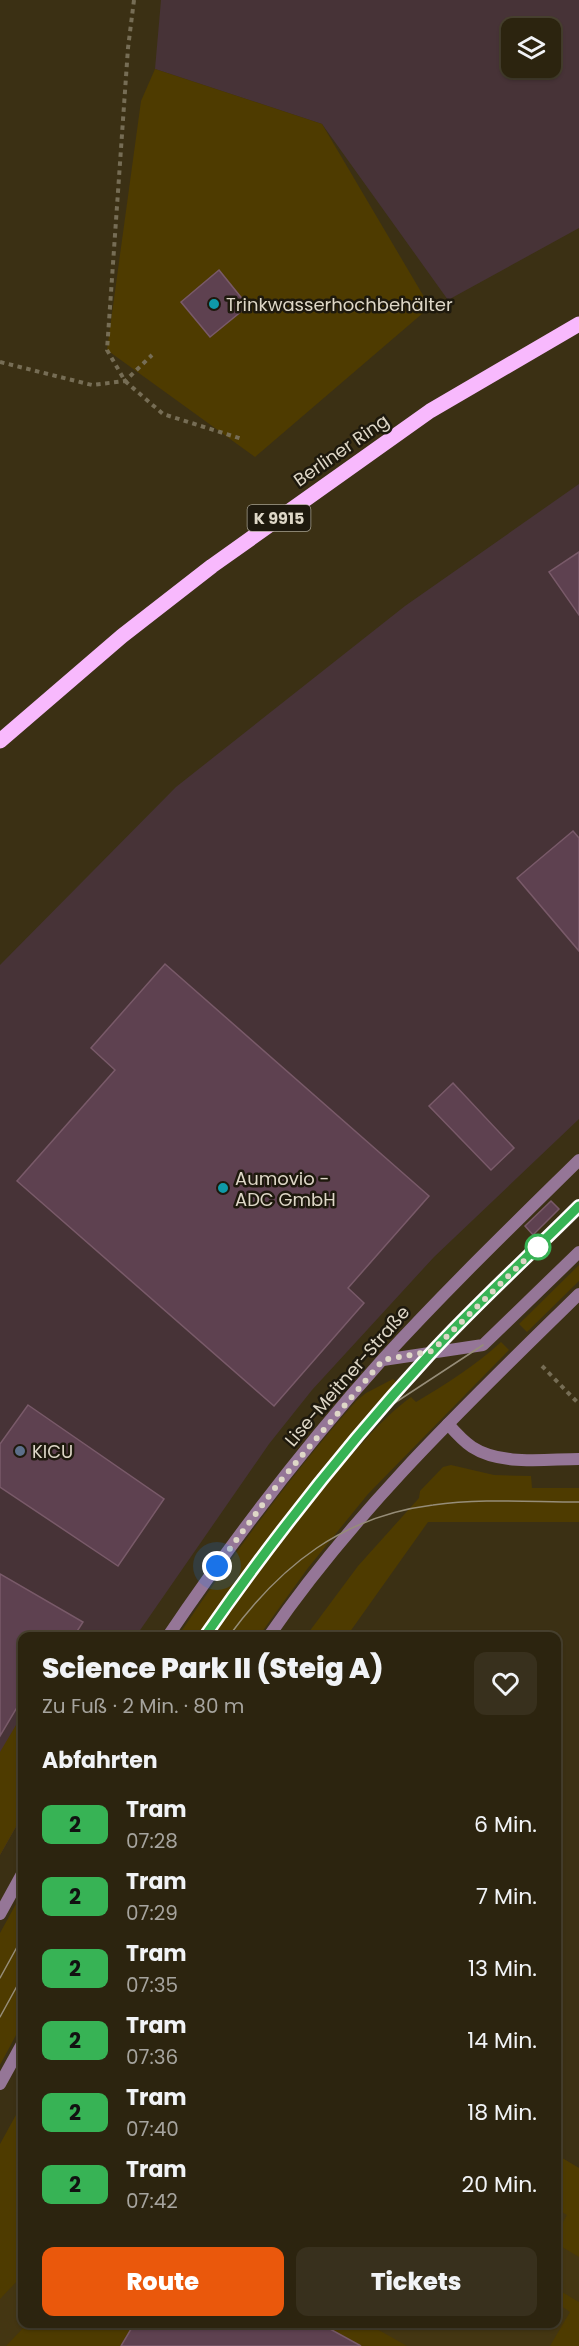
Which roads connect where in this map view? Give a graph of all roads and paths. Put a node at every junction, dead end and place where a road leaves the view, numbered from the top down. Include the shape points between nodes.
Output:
1 (134, 0) edge
2 (579, 324) edge
3 (152, 355) dead end
4 (0, 362) edge
5 (125, 381) junction
6 (242, 439) dead end
7 (0, 741) edge
8 (579, 1160) edge
9 (579, 1206) edge
10 (579, 1251) edge
11 (579, 1294) edge
12 (432, 1351) junction
13 (383, 1360) junction
14 (540, 1364) dead end
15 (579, 1404) edge
16 (448, 1424) junction
17 (579, 1459) edge
18 (171, 1632) edge
19 (272, 1632) edge
20 (18, 1881) edge
21 (0, 1914) edge
22 (18, 2051) edge
23 (0, 2084) edge

1 - 5 path via 107,350
2 - 7 main road, Berliner Ring / K 9915 via 430,411 212,566 122,636
3 - 5 path
4 - 5 path via 92,385
5 - 6 path via 163,414
8 - 13 street, Lise-Meitner-Straße via 448,1289
9 - 12 street
10 - 12 street via 483,1345
11 - 16 street
12 - 13 street
13 - 18 street, Lise-Meitner-Straße via 278,1484
14 - 15 path
16 - 17 street via 471,1446 490,1455
16 - 19 street via 351,1528
20 - 21 street
22 - 23 street

